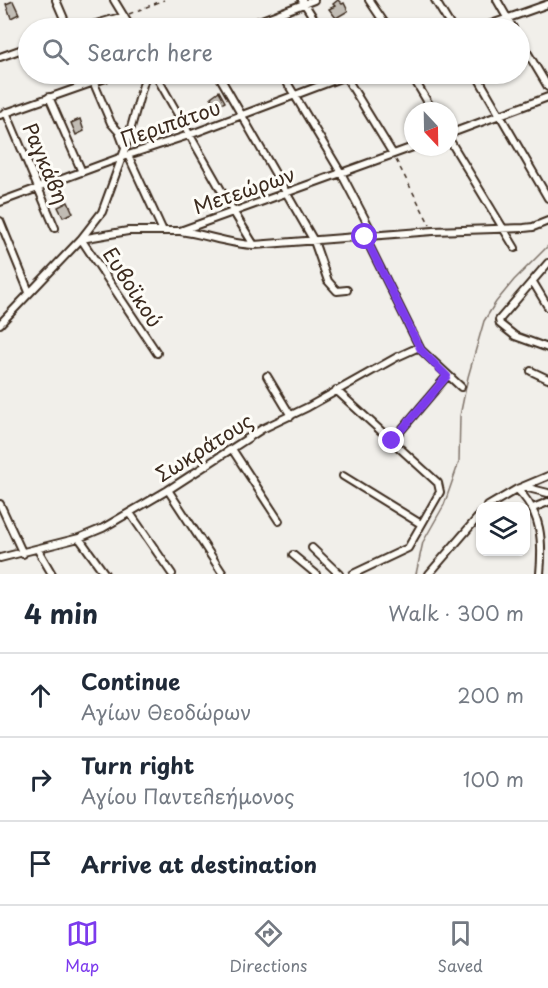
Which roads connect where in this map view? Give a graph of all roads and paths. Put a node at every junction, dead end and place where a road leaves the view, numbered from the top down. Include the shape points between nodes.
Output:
1 (56, 0) edge
2 (114, 0) edge
3 (164, 0) edge
4 (314, 0) edge
5 (369, 0) edge
6 (435, 0) edge
7 (497, 0) edge
8 (303, 2) edge
9 (548, 4) edge
10 (124, 16) junction
11 (64, 18) edge
12 (117, 18) edge
13 (270, 18) edge
14 (313, 18) edge
15 (381, 18) edge
16 (446, 18) edge
17 (507, 18) joint
18 (18, 51) edge
19 (0, 57) edge
20 (530, 58) edge
21 (86, 84) edge
22 (95, 84) edge
23 (143, 84) edge
24 (161, 84) edge
25 (224, 84) edge
26 (288, 84) edge
27 (320, 84) edge
28 (353, 84) edge
29 (417, 84) edge
30 (481, 84) edge
31 (548, 87) edge
32 (294, 94) junction
33 (49, 97) junction
34 (548, 97) edge
35 (428, 102) edge
36 (3, 113) edge
37 (242, 115) junction
38 (498, 115) junction
39 (458, 131) edge
40 (189, 135) junction
41 (404, 150) edge
42 (125, 154) junction
43 (393, 154) junction
44 (458, 154) edge
45 (82, 171) junction
46 (341, 173) junction
47 (38, 188) junction
48 (286, 193) junction
49 (548, 198) edge
50 (0, 202) edge
51 (233, 211) junction
52 (0, 221) edge
53 (548, 221) edge
54 (55, 228) dead end
55 (502, 228) junction
56 (164, 231) junction
57 (180, 231) junction
58 (433, 231) junction
59 (374, 236) junction
60 (365, 237) junction
61 (81, 239) junction
62 (314, 241) junction
63 (254, 244) junction
64 (515, 248) dead end
65 (548, 263) edge
66 (533, 282) junction
67 (347, 290) dead end
68 (29, 292) junction
69 (548, 307) edge
70 (0, 324) edge
71 (419, 347) junction
72 (548, 348) edge
73 (157, 353) dead end
74 (531, 371) dead end
75 (267, 376) dead end
76 (447, 376) junction
77 (548, 379) edge
78 (461, 387) dead end
79 (336, 390) junction
80 (291, 416) junction
81 (392, 441) junction
82 (232, 449) junction
83 (343, 476) dead end
84 (548, 476) edge
85 (520, 488) junction
86 (168, 490) junction
87 (548, 493) edge
88 (497, 502) edge
89 (548, 502) edge
90 (0, 504) edge
91 (533, 508) junction
92 (130, 513) junction
93 (476, 520) edge
94 (279, 521) dead end
95 (422, 524) junction
96 (79, 538) junction
97 (312, 548) dead end
98 (38, 550) junction
99 (23, 554) junction
100 (293, 555) dead end
101 (0, 558) edge
102 (52, 574) edge
103 (105, 574) edge
104 (172, 574) edge
105 (224, 574) edge
106 (316, 574) edge
107 (339, 574) edge
108 (353, 574) edge
109 (429, 574) edge
110 (540, 574) edge

1 - 11 street
2 - 10 street
3 - 10 path
4 - 8 street
5 - 15 street
6 - 16 street
7 - 17 street
8 - 13 street
8 - 14 street
9 - 17 street
10 - 12 street
18 - 19 street
20 - 31 street
21 - 33 street
22 - 42 street via 119,132
23 - 42 street
24 - 40 street
25 - 37 street
26 - 32 street
27 - 32 street, Περιπάτου
28 - 43 street
29 - 35 street
30 - 38 street
32 - 37 street, Περιπάτου
32 - 46 street
33 - 36 street
33 - 45 street
34 - 38 street
36 - 47 street, Ραγκάβη
37 - 40 street, Περιπάτου
37 - 48 street
38 - 39 street
38 - 49 street
40 - 42 street, Περιπάτου
40 - 51 street
41 - 43 street, Μετεώρων
42 - 45 street, Περιπάτου
42 - 56 street
42 - 61 street via 102,212
43 - 46 street, Μετεώρων
43 - 58 path
44 - 55 street
45 - 47 street, Περιπάτου
46 - 48 street, Μετεώρων
46 - 59 street
47 - 50 street, Περιπάτου
47 - 54 street, Ραγκάβη
48 - 51 street, Μετεώρων
48 - 62 street
51 - 57 street, Μετεώρων
51 - 63 street
52 - 68 street
53 - 55 street via 533,227
55 - 58 street
55 - 64 street
56 - 57 street, Μετεώρων
56 - 61 street, Μετεώρων via 128,231
57 - 63 street via 228,243
58 - 59 street
59 - 60 street
60 - 62 street
60 - 71 street
61 - 68 street
61 - 73 street, Ευβοϊκού
62 - 63 street
62 - 67 street via 328,281 337,291
65 - 66 street
66 - 69 street
66 - 72 street via 501,316 500,324 515,336
68 - 70 street
71 - 76 street
71 - 79 street, Σωκράτους
74 - 77 street
75 - 80 street
76 - 78 street
76 - 81 street
79 - 80 street, Σωκράτους
79 - 81 street
80 - 82 street, Σωκράτους
81 - 95 street via 438,483 440,492
82 - 86 street, Σωκράτους
82 - 94 street
83 - 95 street
84 - 85 street
85 - 87 street
85 - 88 street
85 - 91 street
86 - 92 street, Σωκράτους
86 - 105 street
89 - 91 street
90 - 99 street
91 - 110 street via 542,536
92 - 96 street, Σωκράτους
92 - 104 street
93 - 109 street
95 - 108 street via 408,548
96 - 98 street, Σωκράτους
96 - 103 street
97 - 107 street
98 - 99 street, Σωκράτους
98 - 102 street
99 - 101 street, Σωκράτους
100 - 106 street

